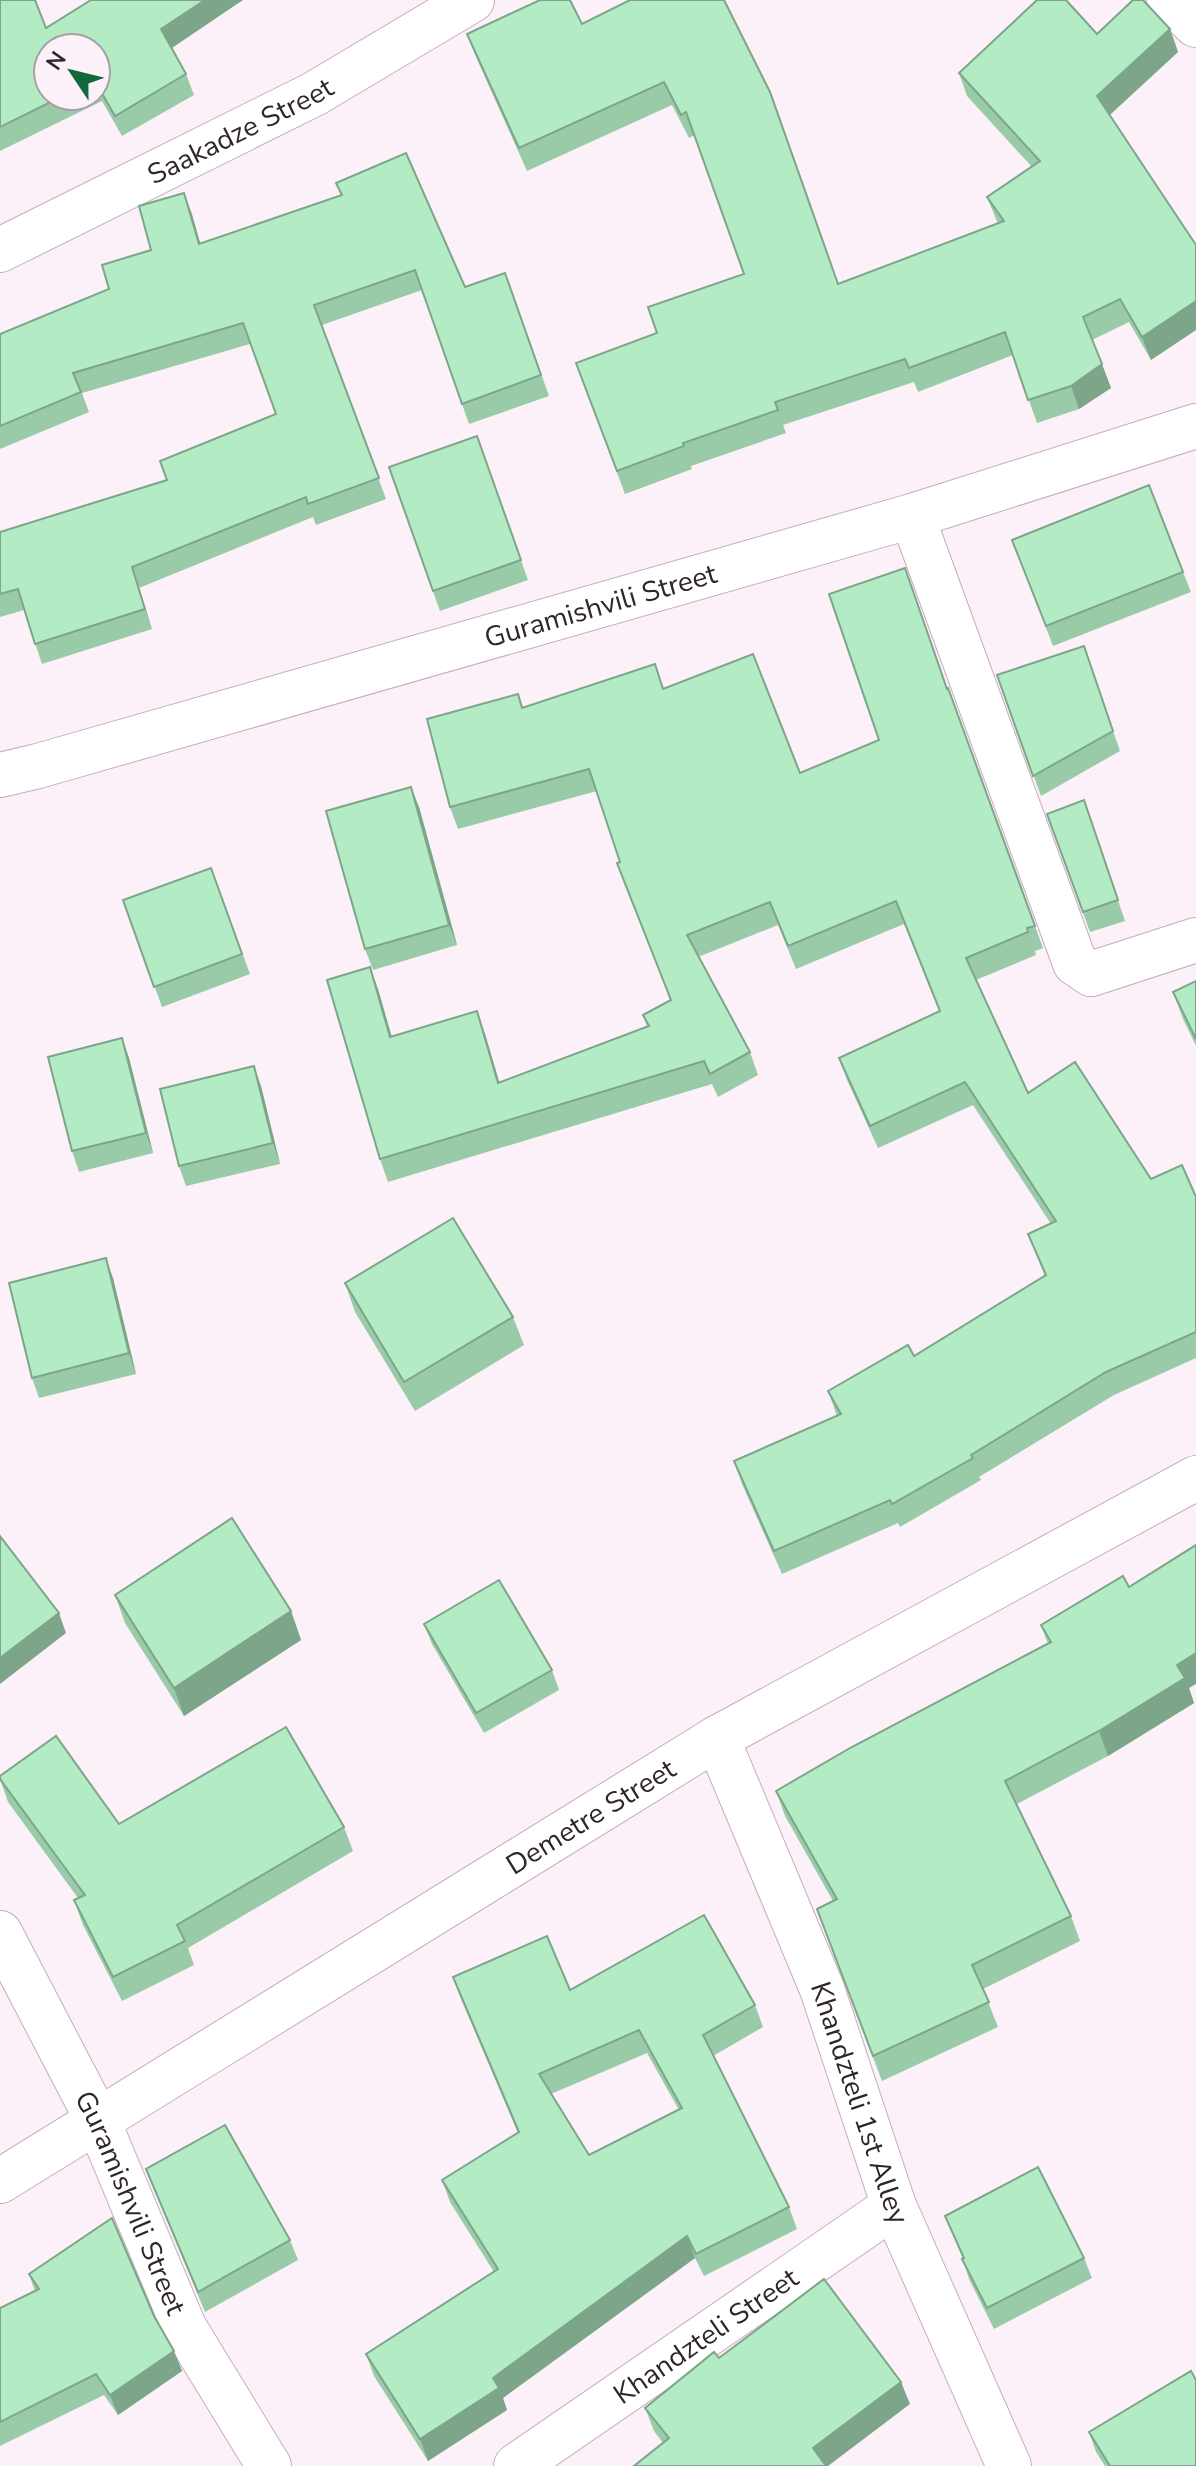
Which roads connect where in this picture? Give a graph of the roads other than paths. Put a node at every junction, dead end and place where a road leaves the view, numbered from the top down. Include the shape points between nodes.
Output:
1 (472, 0) edge
2 (1169, 0) edge
3 (1196, 25) edge
4 (0, 250) edge
5 (1196, 426) edge
6 (912, 516) junction
7 (0, 775) edge
8 (1196, 940) edge
9 (1196, 1478) edge
10 (717, 1738) junction
11 (0, 1933) edge
12 (98, 2121) junction
13 (0, 2181) edge
14 (894, 2206) junction
15 (269, 2466) edge
16 (516, 2466) edge
17 (1009, 2466) edge

1 - 4 street, Saakadze Street via 314,94
2 - 3 street
5 - 6 street, Guramishvili Street
6 - 7 street, Guramishvili Street
6 - 8 street via 1075,963 1091,974
9 - 10 street, Demetre Street
10 - 12 street, Demetre Street
10 - 14 street, Khandzteli 1st Alley via 822,1989
11 - 12 street, Guramishvili Street
12 - 13 street, Demetre Street
12 - 15 street, Guramishvili Street via 184,2327
14 - 16 street, Khandzteli Street
14 - 17 street, Khandzteli 1st Alley

